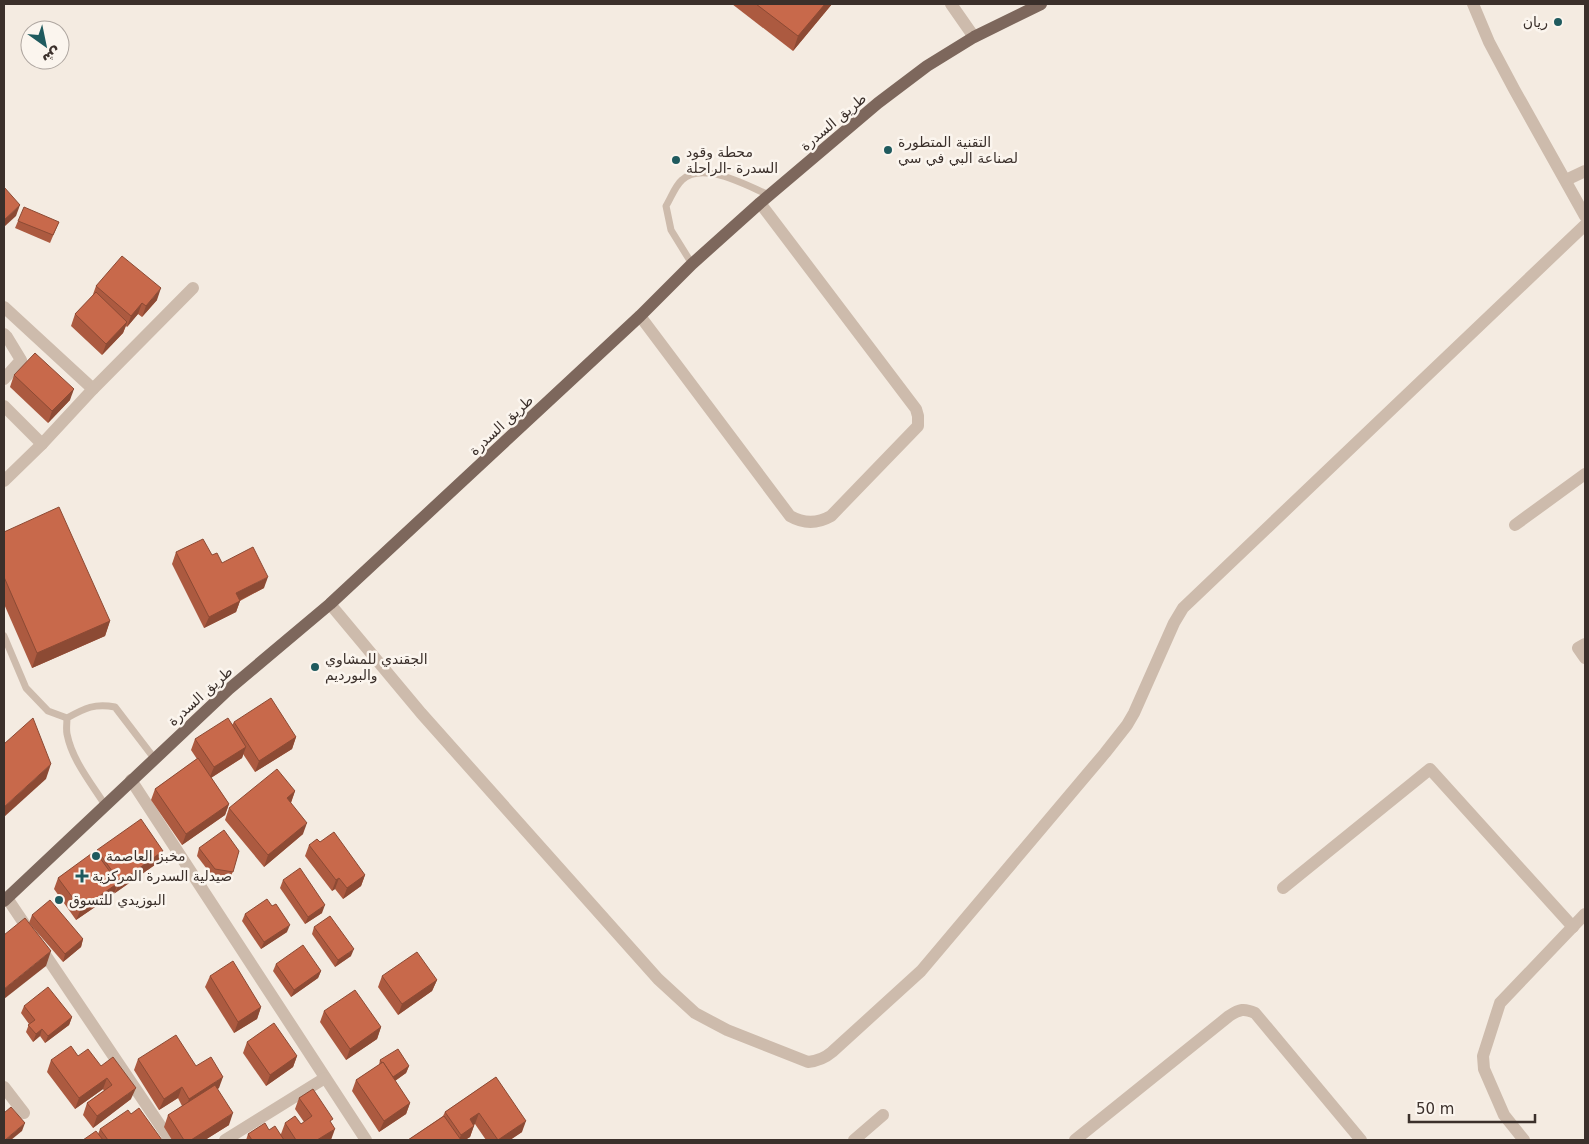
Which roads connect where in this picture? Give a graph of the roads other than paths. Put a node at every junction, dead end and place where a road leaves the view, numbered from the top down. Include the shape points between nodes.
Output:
1 (950, 4) edge
2 (1041, 4) edge
3 (1473, 4) edge
4 (974, 37) junction
5 (1585, 171) edge
6 (1566, 180) junction
7 (764, 199) junction
8 (1585, 216) edge
9 (1585, 226) edge
10 (692, 264) junction
11 (194, 288) dead end
12 (4, 307) edge
13 (640, 316) junction
14 (4, 334) edge
15 (4, 379) edge
16 (93, 389) junction
17 (4, 406) edge
18 (42, 444) junction
19 (1585, 474) edge
20 (4, 481) edge
21 (1516, 525) dead end
22 (330, 604) junction
23 (4, 636) edge
24 (1585, 644) edge
25 (1585, 658) edge
26 (67, 718) junction
27 (154, 758) junction
28 (131, 780) junction
29 (105, 805) junction
30 (1283, 888) dead end
31 (5, 899) edge
32 (1585, 914) edge
33 (1573, 927) junction
34 (325, 1078) junction
35 (4, 1087) edge
36 (24, 1112) dead end
37 (883, 1115) dead end
38 (170, 1140) edge
39 (225, 1140) edge
40 (366, 1140) edge
41 (854, 1140) edge
42 (1075, 1140) edge
43 (1361, 1140) edge
44 (1524, 1140) edge

1 - 4 street
2 - 4 main road, طريق السدرة
3 - 6 street via 1489,42
4 - 7 main road, طريق السدرة via 927,66 878,103
5 - 6 street
6 - 8 street
7 - 10 main road, طريق السدرة
7 - 10 lane via 717,174 695,172 682,180 666,206 671,230
7 - 13 street via 918,416 918,426 831,516 814,522 799,521 790,516
9 - 22 street via 1183,608 1134,713 1105,753 921,971 832,1052 815,1061 808,1062 727,1030 695,1013 658,979 421,714
10 - 13 main road, طريق السدرة
11 - 16 street
12 - 16 street
13 - 22 main road, طريق السدرة
14 - 15 street via 21,360
16 - 18 street
17 - 18 street
18 - 20 street
19 - 21 street
22 - 27 main road, طريق السدرة via 229,689
23 - 26 lane via 26,688 48,711
24 - 25 street via 1578,648
26 - 27 lane via 85,707 115,707
26 - 29 lane via 72,748
27 - 28 main road, طريق السدرة
28 - 29 main road, طريق السدرة
28 - 34 street
29 - 31 main road, طريق السدرة
30 - 33 street via 1430,769
31 - 38 street
32 - 33 street
33 - 44 street via 1500,1004 1483,1056 1484,1069 1504,1115
34 - 39 street
34 - 40 street
35 - 36 street
37 - 41 street
42 - 43 street via 1229,1016 1246,1009 1256,1013

